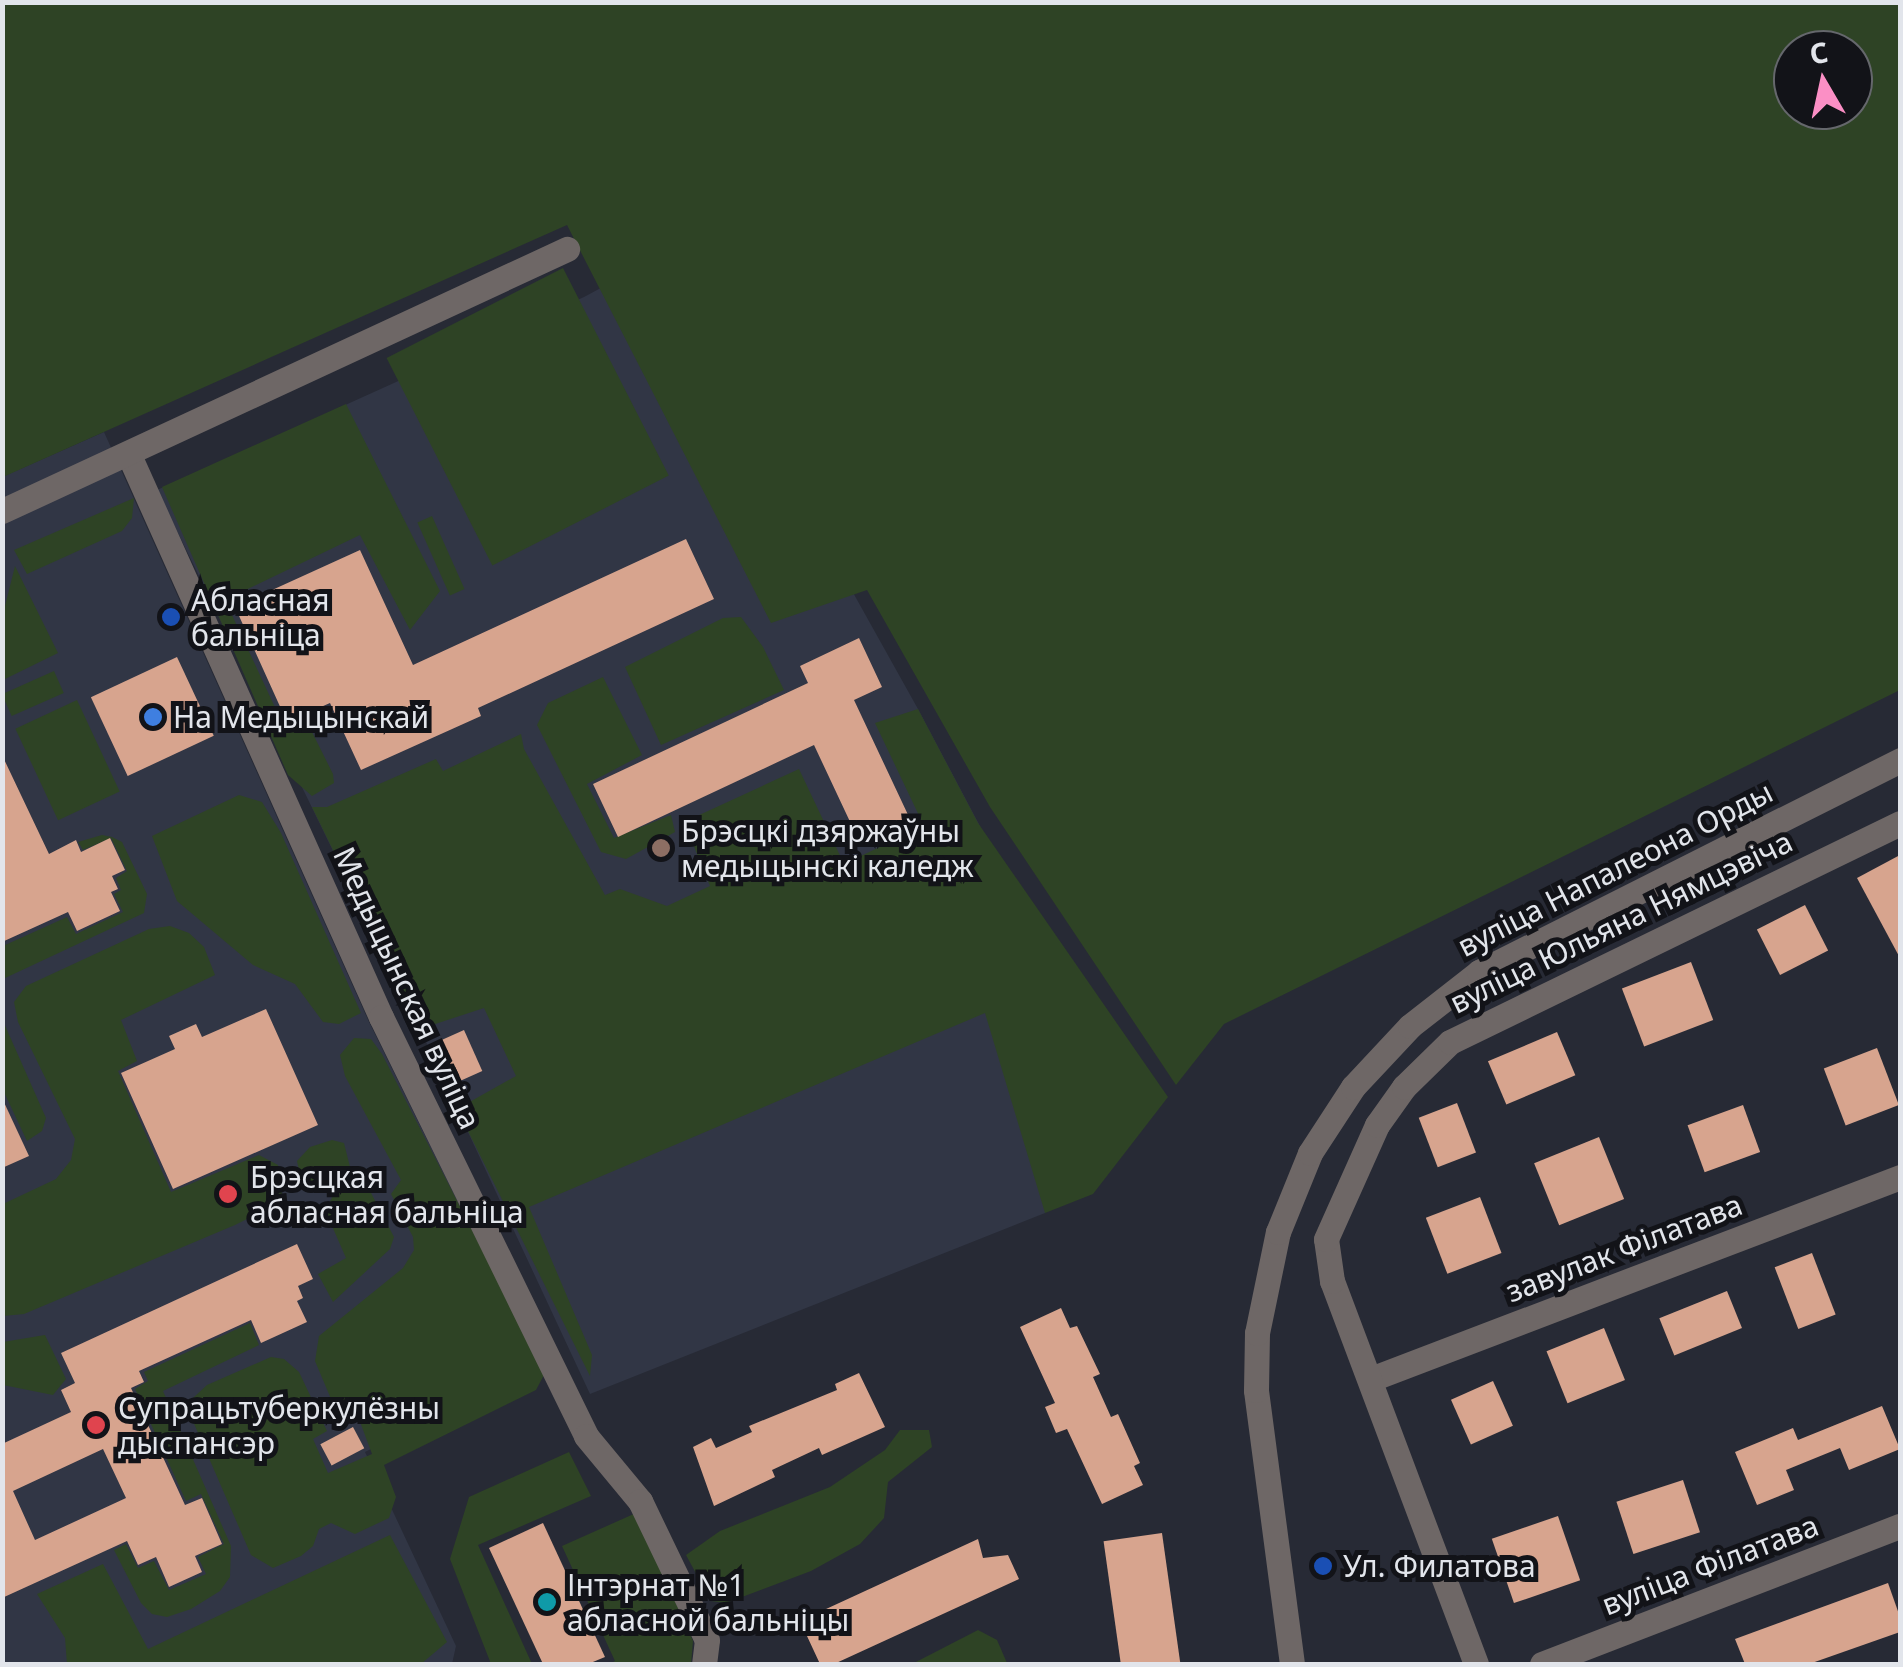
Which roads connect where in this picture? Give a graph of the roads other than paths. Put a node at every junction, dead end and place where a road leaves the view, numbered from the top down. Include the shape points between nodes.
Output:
1 (568, 249) dead end
2 (129, 455) junction
3 (2, 511) edge
4 (1900, 760) edge
5 (1900, 822) edge
6 (1900, 1178) edge
7 (1370, 1380) junction
8 (1900, 1526) edge
9 (706, 1652) edge
10 (1292, 1664) edge
11 (1476, 1664) edge
12 (1542, 1664) edge

1 - 2 street
2 - 3 street
2 - 9 street, Медыцынская вуліца via 432,1124 586,1436 640,1501
4 - 10 street, вуліца Напалеона Орды via 1479,972 1410,1026 1353,1087 1310,1153 1263,1290 1256,1390
5 - 7 street, вуліца Юльяна Нямцэвіча via 1450,1042 1422,1066 1377,1124 1326,1239 1332,1281
6 - 7 street, завулак Філатава
7 - 11 street, вуліца Юльяна Нямцэвіча
8 - 12 street, вуліца Філатава

